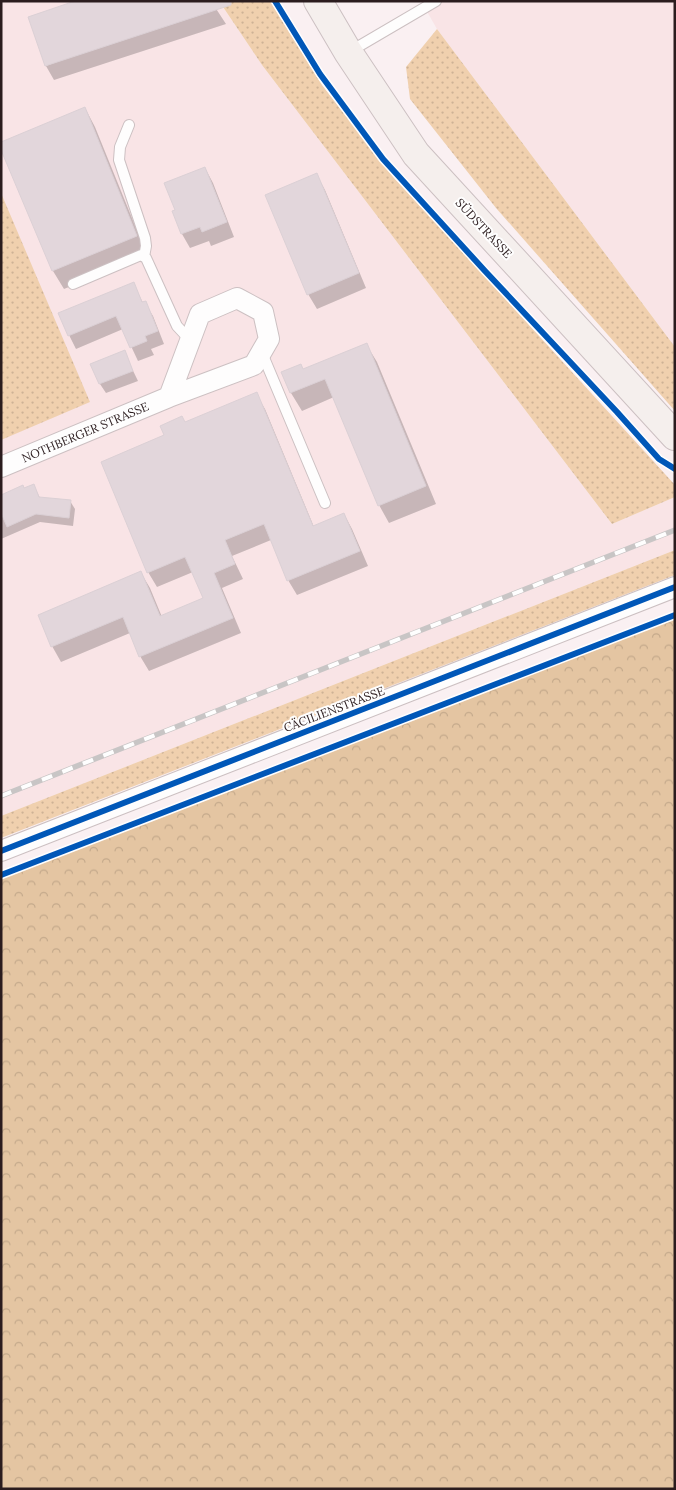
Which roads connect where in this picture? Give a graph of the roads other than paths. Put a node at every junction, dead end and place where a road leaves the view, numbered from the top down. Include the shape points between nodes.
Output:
1 (318, 1) edge
2 (436, 1) edge
3 (348, 52) junction
4 (129, 124) dead end
5 (144, 257) junction
6 (73, 284) dead end
7 (190, 340) junction
8 (262, 352) junction
9 (169, 397) junction
10 (675, 436) edge
11 (1, 467) edge
12 (325, 503) dead end
13 (675, 587) edge
14 (1, 851) edge

1 - 3 main road, SÜDSTRASSE
2 - 3 lane
3 - 10 main road, SÜDSTRASSE via 416,154
4 - 5 lane via 120,147 119,160 145,238
5 - 6 lane via 134,258
5 - 7 lane via 177,326
7 - 8 street via 200,314 237,298 262,312 270,339
7 - 9 street
8 - 9 street, NOTHBERGER STRASSE via 254,365
8 - 12 lane
9 - 11 street, NOTHBERGER STRASSE
13 - 14 street, CÄCILIENSTRASSE

